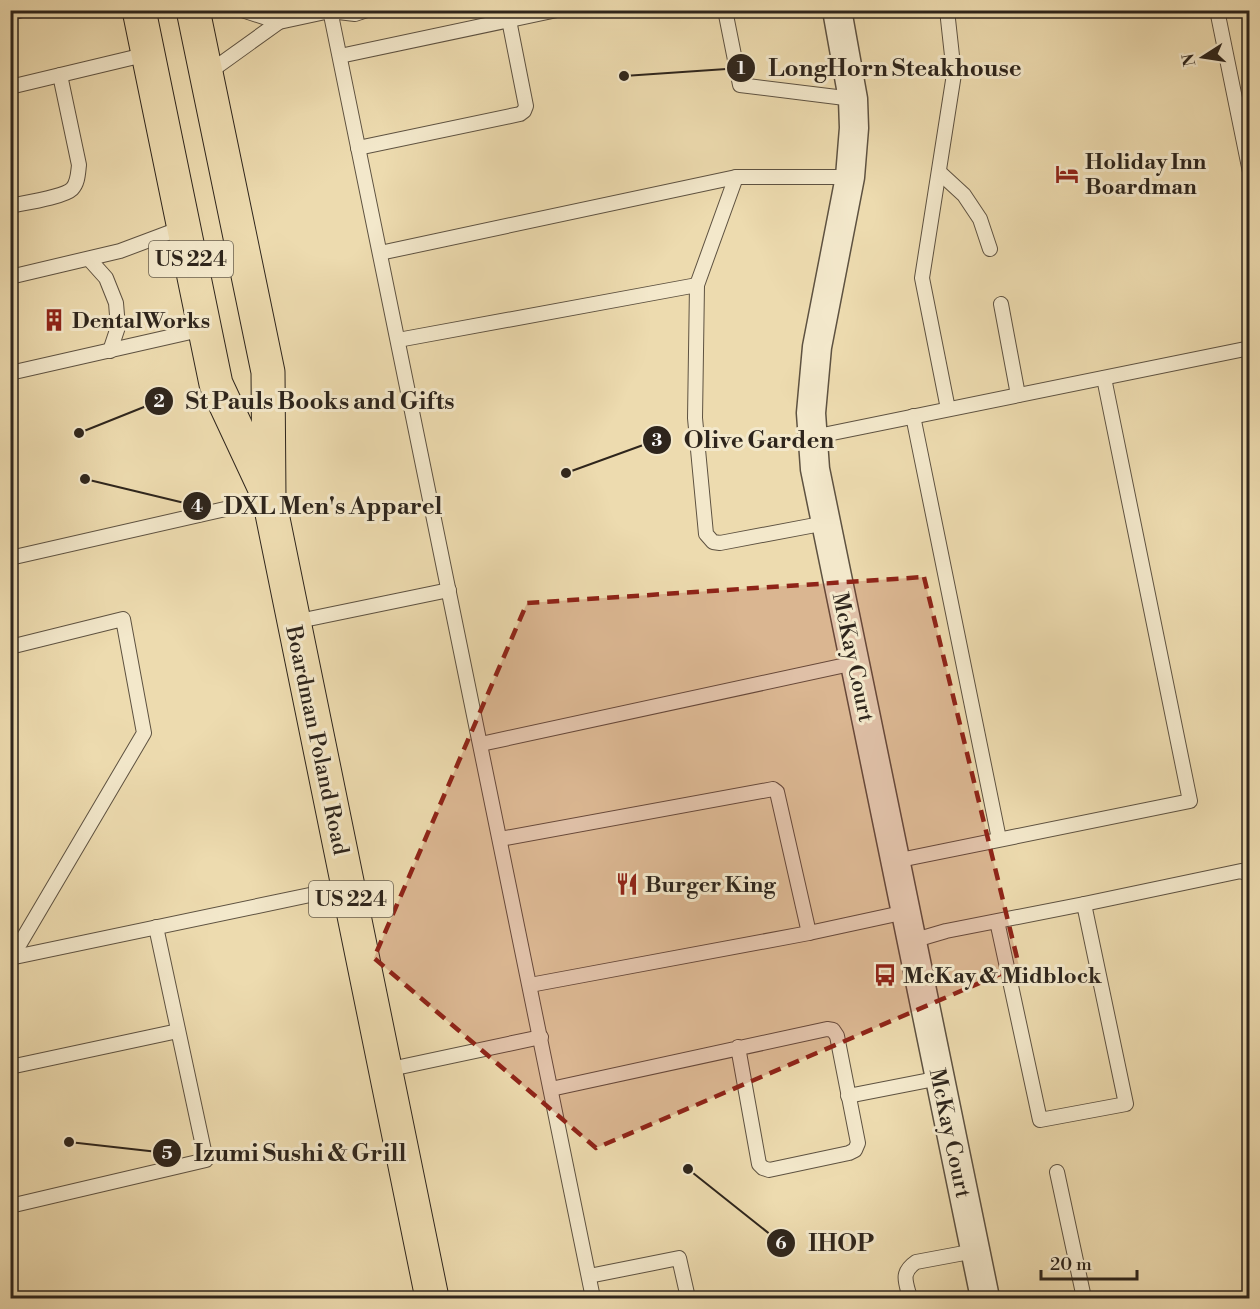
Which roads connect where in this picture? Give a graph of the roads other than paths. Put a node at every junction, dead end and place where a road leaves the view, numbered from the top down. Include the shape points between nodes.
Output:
1 (22, 10) edge
2 (140, 10) edge
3 (193, 10) edge
4 (242, 10) edge
5 (368, 10) edge
6 (557, 10) edge
7 (725, 10) edge
8 (837, 10) edge
9 (947, 10) edge
10 (1217, 10) edge
11 (330, 11) edge
12 (10, 13) edge
13 (509, 20) junction
14 (279, 22) junction
15 (148, 54) junction
16 (340, 56) junction
17 (206, 74) junction
18 (60, 75) junction
19 (10, 87) edge
20 (853, 99) junction
21 (358, 148) junction
22 (939, 172) junction
23 (1250, 172) edge
24 (736, 177) junction
25 (850, 177) junction
26 (10, 206) edge
27 (184, 227) junction
28 (990, 249) dead end
29 (380, 253) junction
30 (89, 259) junction
31 (10, 277) edge
32 (697, 285) junction
33 (1002, 304) dead end
34 (205, 328) junction
35 (398, 340) junction
36 (1250, 348) edge
37 (110, 351) junction
38 (10, 373) edge
39 (1104, 378) junction
40 (1018, 395) junction
41 (948, 409) junction
42 (913, 416) junction
43 (813, 436) junction
44 (269, 499) junction
45 (826, 523) junction
46 (10, 558) edge
47 (449, 590) junction
48 (294, 622) junction
49 (10, 647) edge
50 (855, 663) junction
51 (481, 744) junction
52 (500, 838) junction
53 (999, 840) junction
54 (895, 861) junction
55 (1250, 875) edge
56 (348, 887) junction
57 (1084, 904) junction
58 (906, 912) junction
59 (997, 921) junction
60 (156, 927) junction
61 (809, 933) junction
62 (912, 940) junction
63 (11, 957) edge
64 (530, 985) junction
65 (178, 1030) junction
66 (541, 1038) junction
67 (738, 1047) junction
68 (10, 1067) edge
69 (386, 1070) junction
70 (940, 1078) junction
71 (551, 1089) junction
72 (848, 1096) junction
73 (1057, 1172) dead end
74 (10, 1206) edge
75 (975, 1251) junction
76 (589, 1276) junction
77 (432, 1299) edge
78 (593, 1299) edge
79 (688, 1299) edge
80 (910, 1299) edge
81 (985, 1299) edge
82 (1084, 1299) edge

1 - 12 lane
2 - 15 main road, Boardman Poland Road / US 224
3 - 17 main road, Boardman Poland Road / US 224
4 - 14 lane
5 - 11 lane via 355,14
6 - 13 lane
7 - 20 lane via 740,85
8 - 20 street, McKay Court
9 - 22 lane via 954,74
10 - 23 lane
11 - 14 lane
11 - 16 lane
13 - 16 lane
13 - 21 lane via 524,111
14 - 17 lane
15 - 18 lane
15 - 27 main road, Boardman Poland Road / US 224
16 - 21 lane
17 - 44 main road, Boardman Poland Road / US 224 via 268,372
18 - 19 lane
18 - 26 lane via 79,165 78,178 73,188 63,194
20 - 25 street, McKay Court
21 - 29 lane
22 - 28 lane via 964,195 980,219
22 - 41 lane via 922,278
24 - 25 lane
24 - 29 lane
24 - 32 lane
25 - 43 street, McKay Court via 817,347 811,413
27 - 30 lane
27 - 34 main road, Boardman Poland Road / US 224
29 - 35 lane
30 - 31 lane
30 - 37 lane via 106,278 116,303 118,327
32 - 35 lane
32 - 45 lane via 695,418 706,534 720,543
33 - 40 lane
34 - 37 lane
34 - 44 main road, Boardman Poland Road / US 224 via 216,384
35 - 47 lane
36 - 39 lane
37 - 38 lane
39 - 40 lane
39 - 53 lane via 1190,801
40 - 41 lane
41 - 42 lane
42 - 43 lane
42 - 53 lane
43 - 45 street, McKay Court
44 - 46 lane
44 - 48 main road, Boardman Poland Road / US 224
45 - 50 street, McKay Court
47 - 48 lane
47 - 51 lane
48 - 56 main road, Boardman Poland Road / US 224
49 - 63 lane via 123,619 144,733
50 - 51 lane
50 - 54 street, McKay Court
51 - 52 lane
52 - 61 lane via 773,789 777,792
52 - 64 lane
53 - 54 lane
54 - 58 street, McKay Court
55 - 57 lane via 1241,871
56 - 60 lane
56 - 69 main road, Boardman Poland Road / US 224
57 - 59 lane
57 - 59 lane via 1126,1104 1040,1120
58 - 61 lane
58 - 62 street, McKay Court
59 - 62 lane
60 - 63 lane
60 - 65 lane
61 - 64 lane
62 - 70 street, McKay Court
64 - 66 lane
65 - 68 lane
65 - 74 lane via 206,1160
66 - 69 lane
66 - 71 lane
67 - 71 lane
67 - 72 lane via 833,1030
67 - 72 lane via 759,1164 763,1168 770,1170 855,1150 858,1143
69 - 77 main road, Boardman Poland Road / US 224
70 - 72 lane
70 - 75 street, McKay Court
71 - 76 lane
73 - 82 lane
75 - 80 lane via 916,1262 908,1267 905,1275
75 - 81 street, McKay Court
76 - 78 lane
76 - 79 lane via 679,1258

